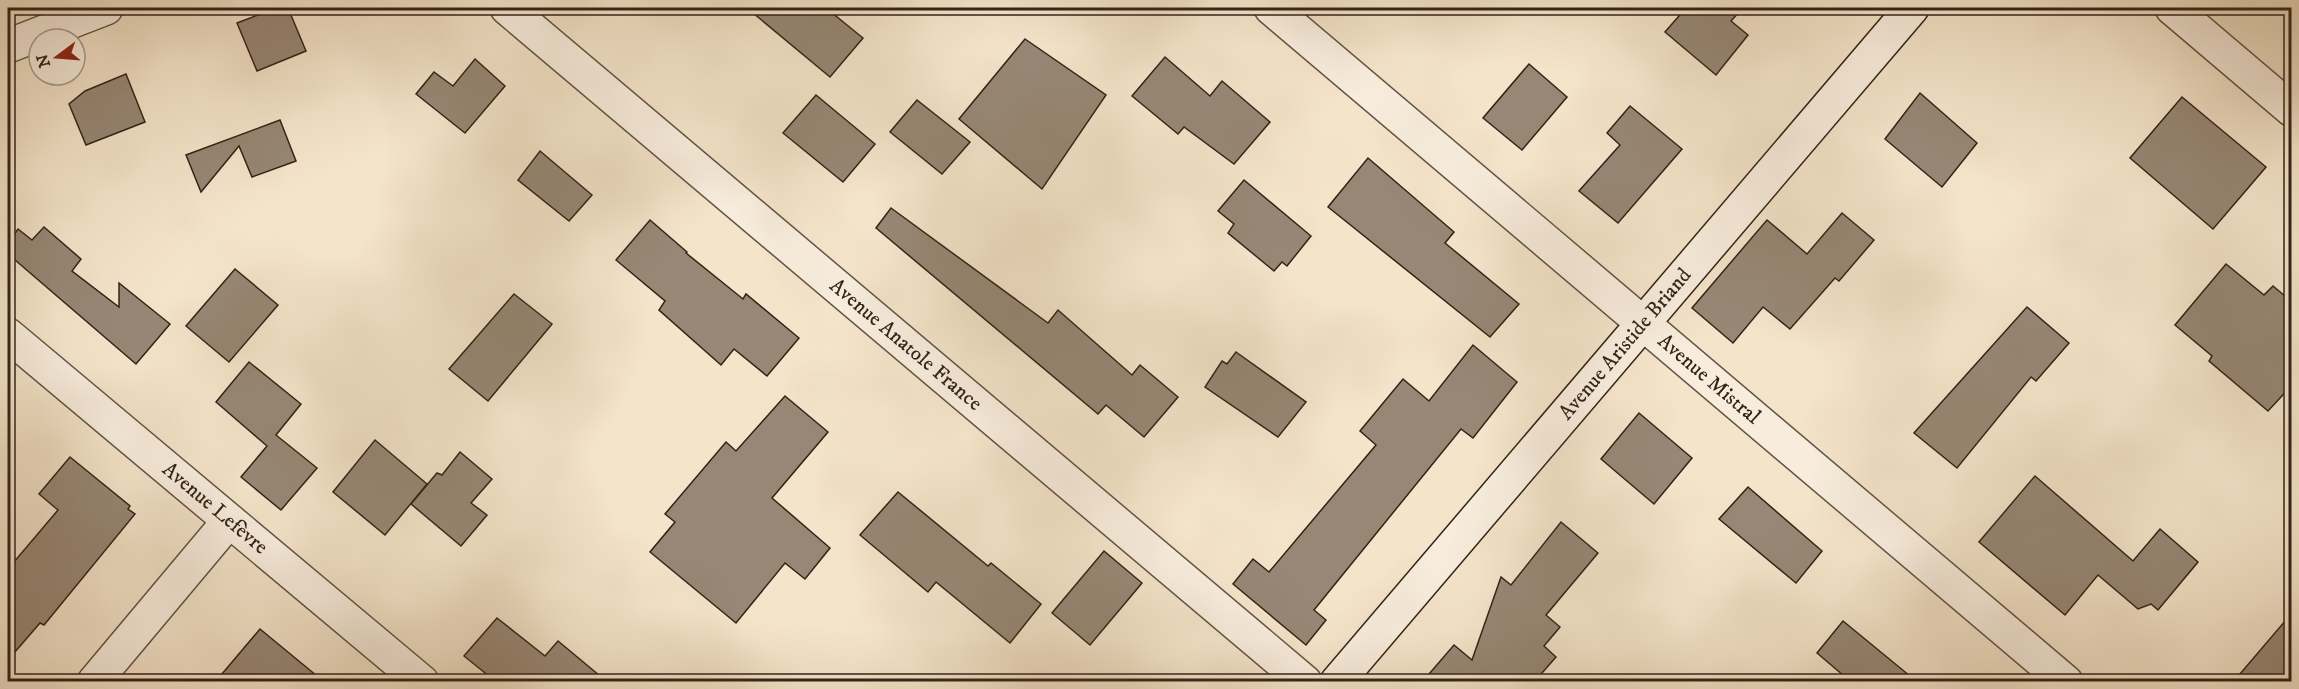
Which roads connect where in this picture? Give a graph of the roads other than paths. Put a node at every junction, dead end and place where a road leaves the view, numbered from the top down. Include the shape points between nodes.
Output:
1 (106, 8) edge
2 (507, 8) edge
3 (1271, 8) edge
4 (1912, 8) edge
5 (2172, 8) edge
6 (8, 46) edge
7 (2292, 110) edge
8 (1643, 322) junction
9 (8, 335) edge
10 (229, 521) junction
11 (94, 681) edge
12 (422, 681) edge
13 (1305, 681) edge
14 (1337, 681) edge
15 (2066, 681) edge

1 - 6 street
2 - 13 street, Avenue Anatole France
3 - 8 street, Avenue Mistral
4 - 8 street, Avenue Aristide Briand
5 - 7 street
8 - 14 street, Avenue Aristide Briand
8 - 15 street, Avenue Mistral
9 - 10 street, Avenue Lefèvre
10 - 11 street
10 - 12 street, Avenue Lefèvre

